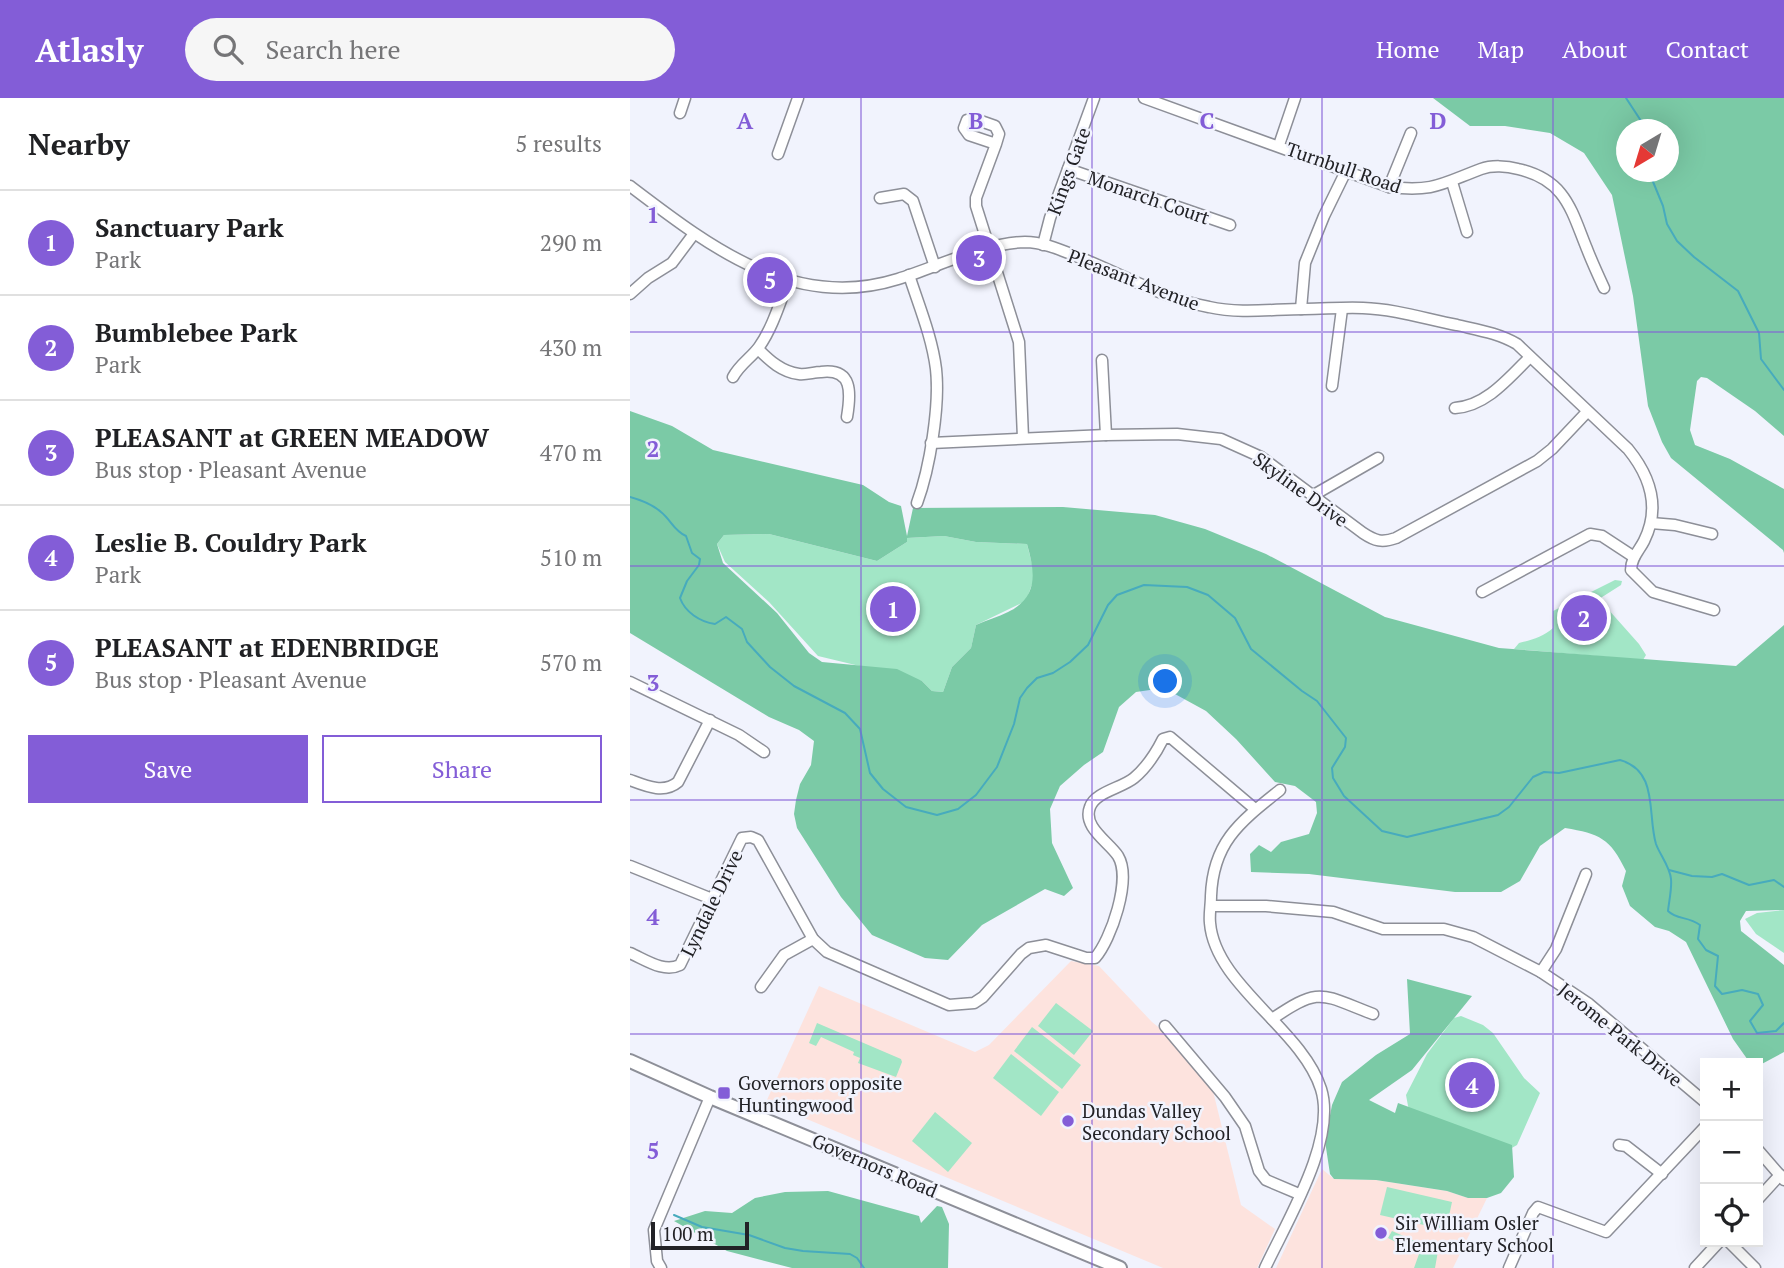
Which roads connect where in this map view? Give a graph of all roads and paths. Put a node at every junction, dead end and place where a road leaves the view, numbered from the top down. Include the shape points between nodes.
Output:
1 (685, 98) edge
2 (798, 98) edge
3 (1094, 98) edge
4 (1144, 98) edge
5 (1295, 98) edge
6 (680, 113) dead end
7 (1411, 133) dead end
8 (996, 144) dead end
9 (1279, 145) junction
10 (778, 154) dead end
11 (1068, 169) junction
12 (1346, 172) junction
13 (1452, 182) junction
14 (630, 186) edge
15 (1389, 187) junction
16 (880, 198) dead end
17 (1230, 225) dead end
18 (1467, 232) dead end
19 (694, 234) junction
20 (1043, 245) junction
21 (988, 249) junction
22 (935, 267) junction
23 (909, 275) junction
24 (789, 279) junction
25 (1604, 288) dead end
26 (630, 294) edge
27 (1300, 309) junction
28 (1342, 309) junction
29 (758, 348) junction
30 (1530, 358) junction
31 (1102, 360) dead end
32 (733, 377) dead end
33 (1332, 386) dead end
34 (1455, 408) dead end
35 (1587, 412) junction
36 (847, 416) dead end
37 (1106, 435) junction
38 (1023, 438) junction
39 (931, 443) junction
40 (1378, 458) dead end
41 (1312, 496) junction
42 (917, 503) dead end
43 (1651, 523) junction
44 (1712, 534) dead end
45 (1633, 559) junction
46 (1482, 592) dead end
47 (1714, 610) dead end
48 (630, 682) edge
49 (710, 720) junction
50 (764, 752) dead end
51 (630, 780) edge
52 (1280, 790) dead end
53 (1255, 809) junction
54 (630, 866) edge
55 (1586, 874) dead end
56 (712, 899) junction
57 (1211, 906) junction
58 (813, 939) junction
59 (630, 953) edge
60 (1541, 972) junction
61 (761, 987) dead end
62 (1373, 1014) dead end
63 (1272, 1019) junction
64 (1165, 1026) dead end
65 (630, 1061) edge
66 (710, 1097) junction
67 (1700, 1098) edge
68 (1700, 1132) edge
69 (1619, 1145) dead end
70 (1763, 1156) edge
71 (1662, 1174) junction
72 (1782, 1178) edge
73 (1299, 1194) junction
74 (1763, 1195) edge
75 (1714, 1247) edge
76 (1735, 1247) edge
77 (661, 1268) edge
78 (1120, 1268) edge
79 (1265, 1268) edge
80 (1509, 1268) edge
81 (1695, 1268) edge
82 (1755, 1268) edge

1 - 6 street
2 - 10 street
3 - 11 street, Kings Gate
4 - 9 street, Turnbull Road
5 - 9 street
7 - 15 street
8 - 21 street via 976,198
9 - 12 street, Turnbull Road
11 - 17 street, Monarch Court
11 - 20 street, Kings Gate
12 - 15 street, Turnbull Road
12 - 27 street via 1311,244
13 - 15 street, Turnbull Road via 1430,189
13 - 18 street
13 - 25 street, Turnbull Road via 1484,168 1508,167 1554,185 1573,210
14 - 19 street, Pleasant Avenue
16 - 22 street via 904,194 912,201
19 - 24 street, Pleasant Avenue via 727,256
19 - 26 street via 672,263
20 - 21 street, Pleasant Avenue via 1025,242
20 - 27 street, Pleasant Avenue via 1208,307
21 - 22 street, Pleasant Avenue
21 - 38 street via 1019,342
22 - 23 street, Pleasant Avenue
23 - 24 street, Pleasant Avenue via 862,288 834,289
23 - 39 street via 936,371
24 - 29 street
27 - 28 street, Pleasant Avenue
28 - 30 street, Pleasant Avenue via 1409,314 1499,334
28 - 33 street
29 - 32 street
29 - 36 street via 781,369 841,374 847,379 850,399
30 - 34 street via 1486,397 1470,407
30 - 35 street, Pleasant Avenue
31 - 37 street
35 - 41 street, Skyline Drive via 1537,461 1385,542 1375,541
35 - 43 street, Pleasant Avenue via 1641,466 1653,500
37 - 38 street, Skyline Drive
37 - 41 street, Skyline Drive via 1221,439 1261,457
38 - 39 street, Skyline Drive
39 - 42 street
40 - 41 street
43 - 44 street
43 - 45 street, Pleasant Avenue
45 - 46 street via 1602,536 1590,534
45 - 47 street via 1631,570 1653,592
48 - 49 street
49 - 50 street
49 - 51 street via 672,787
52 - 53 street
53 - 57 street via 1218,853
53 - 58 street via 1170,737 1163,739 1135,777 1090,806 1088,818 1119,856 1124,875 1102,949 1095,958 1086,958 1046,945 1029,948 974,1003 949,1005 827,952
54 - 56 street
55 - 60 street via 1556,949
56 - 58 street, Lyndale Drive via 742,838 751,837 758,840
56 - 59 street, Lyndale Drive via 680,965 664,968
57 - 60 street, Jerome Park Drive via 1292,907 1333,912 1383,929 1444,929 1473,937
57 - 63 street via 1209,922 1224,962
58 - 61 street via 784,955
60 - 67 street, Jerome Park Drive via 1589,1004
62 - 63 street via 1323,995 1300,1001
63 - 73 street via 1296,1046 1321,1089 1324,1130
64 - 73 street via 1245,1126 1266,1180
65 - 66 main road, Governors Road
66 - 77 street via 654,1230
66 - 78 main road, Governors Road
68 - 71 street
69 - 71 street
70 - 72 street
71 - 80 street via 1606,1232 1538,1207
72 - 74 street
73 - 79 street
75 - 81 street
76 - 82 street

